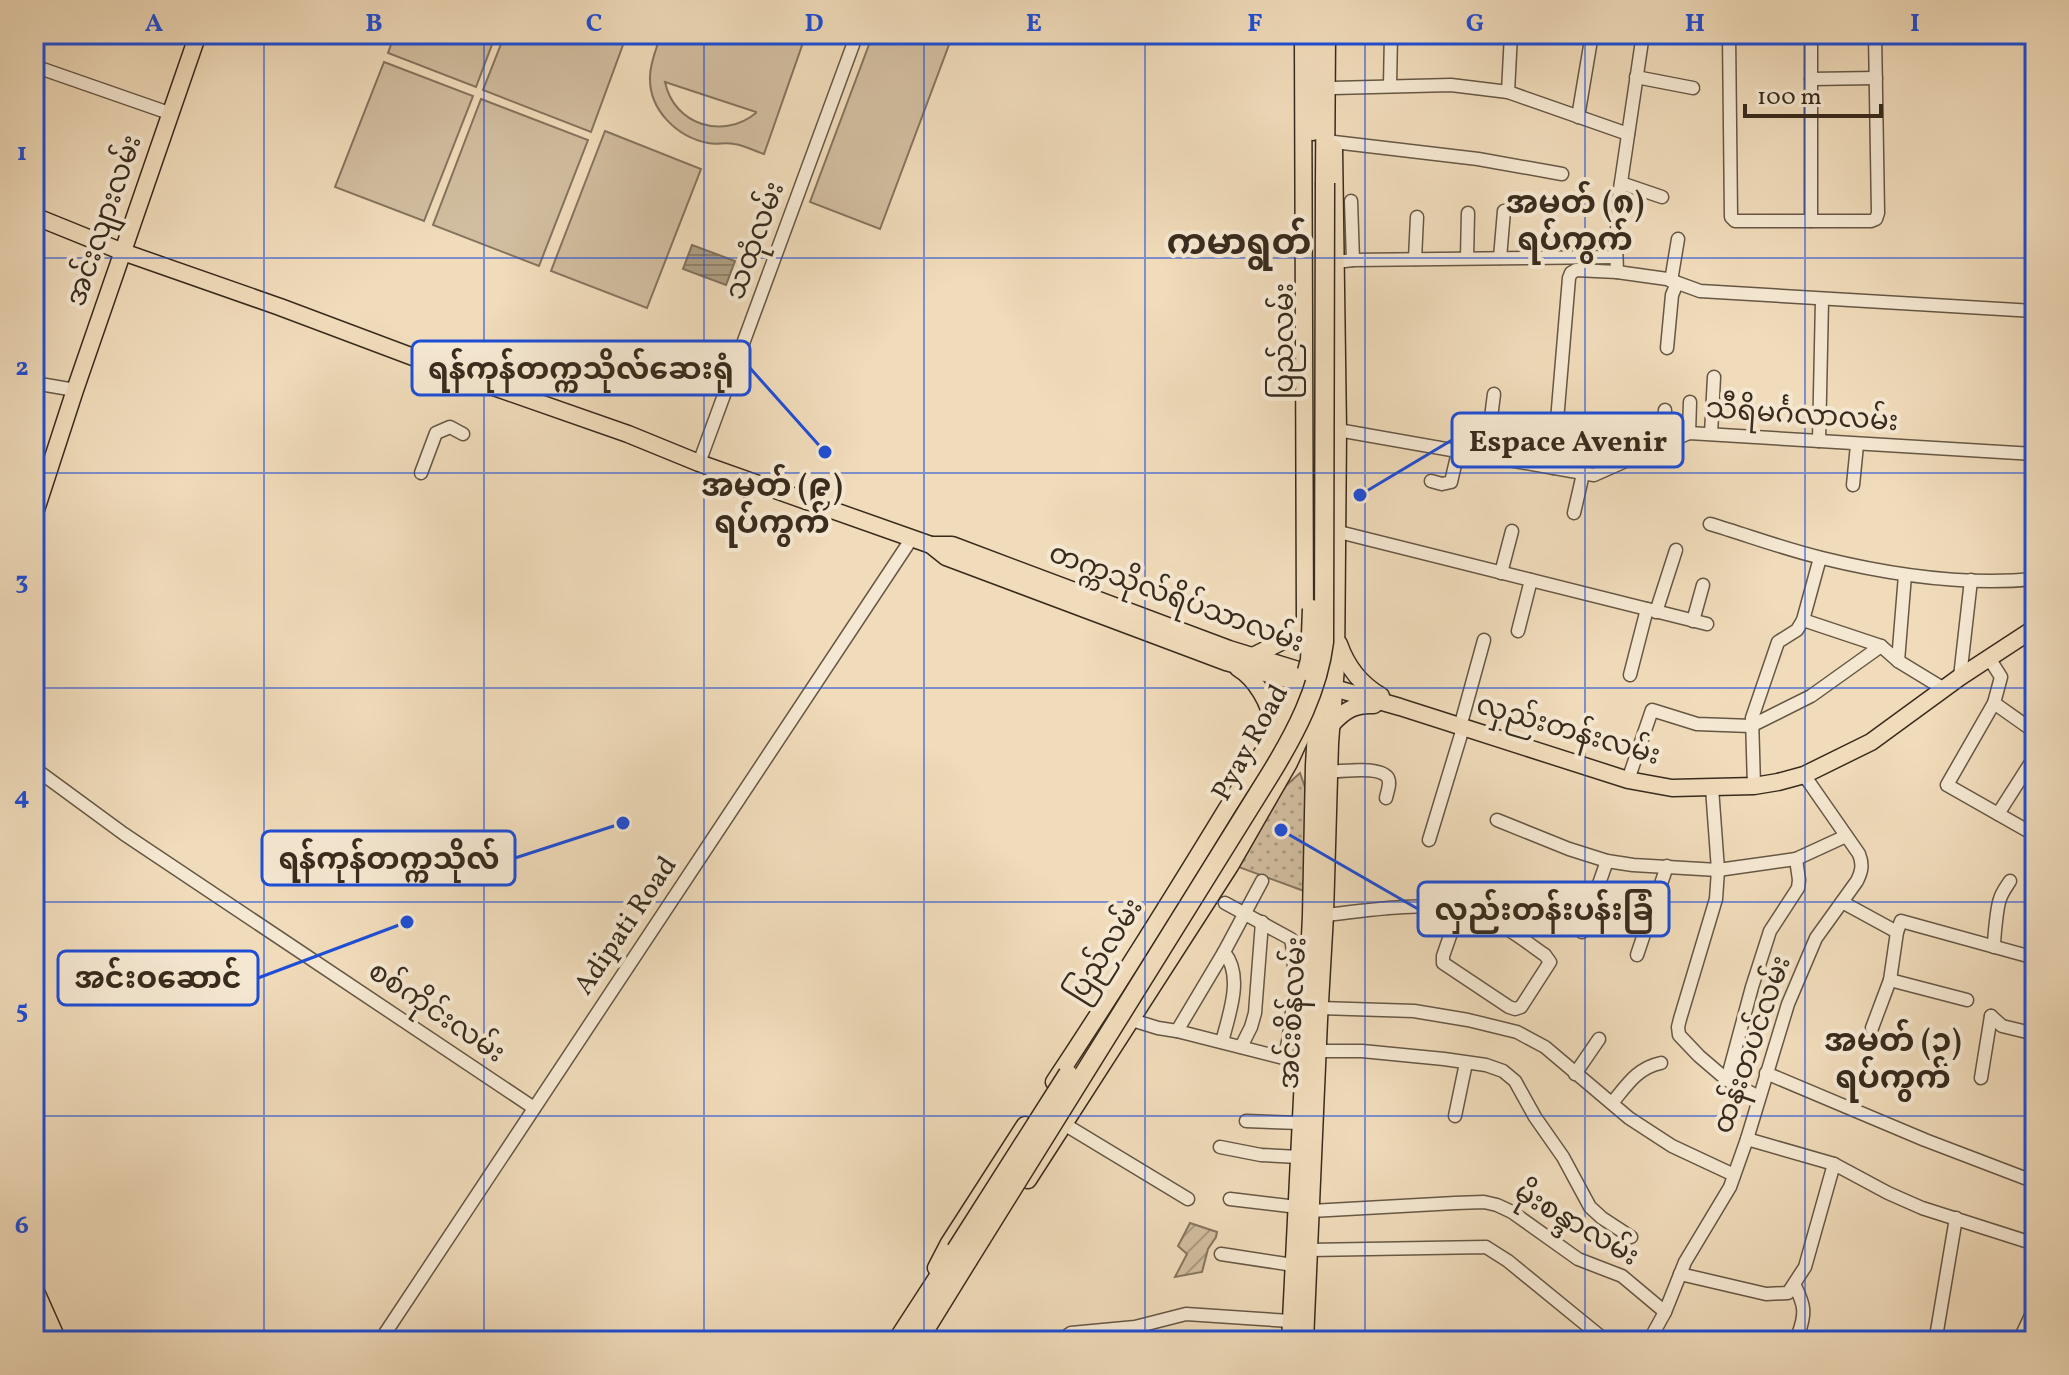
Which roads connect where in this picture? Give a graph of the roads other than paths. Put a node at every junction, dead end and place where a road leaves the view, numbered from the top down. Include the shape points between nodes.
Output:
1 (198, 34) edge
2 (857, 34) edge
3 (1303, 34) edge
4 (1312, 34) edge
5 (1326, 34) edge
6 (1333, 34) edge
7 (1391, 34) edge
8 (1511, 34) edge
9 (1592, 34) edge
10 (1643, 34) edge
11 (1729, 34) edge
12 (1811, 34) edge
13 (1875, 34) edge
14 (34, 66) edge
15 (1636, 77) junction
16 (1876, 78) junction
17 (1811, 79) junction
18 (1390, 86) junction
19 (1333, 88) junction
20 (1693, 88) dead end
21 (1508, 92) junction
22 (169, 113) junction
23 (1578, 117) junction
24 (1628, 134) junction
25 (1334, 142) junction
26 (1562, 174) dead end
27 (1621, 183) junction
28 (1662, 197) dead end
29 (1351, 201) dead end
30 (1504, 211) dead end
31 (1468, 213) dead end
32 (34, 216) edge
33 (1417, 217) dead end
34 (1811, 221) junction
35 (84, 236) junction
36 (1678, 239) dead end
37 (123, 252) junction
38 (1615, 257) junction
39 (1467, 258) junction
40 (1500, 258) junction
41 (1415, 259) junction
42 (1344, 261) junction
43 (1617, 272) junction
44 (1674, 282) junction
45 (110, 288) junction
46 (1822, 300) junction
47 (2035, 311) edge
48 (1667, 348) dead end
49 (1714, 377) dead end
50 (34, 383) edge
51 (75, 390) junction
52 (1494, 394) dead end
53 (1690, 402) dead end
54 (1665, 410) dead end
55 (1338, 430) junction
56 (1689, 433) junction
57 (463, 434) dead end
58 (1711, 434) junction
59 (1819, 441) junction
60 (1664, 443) junction
61 (1857, 445) junction
62 (1458, 452) junction
63 (2035, 454) edge
64 (1486, 457) junction
65 (699, 463) junction
66 (1553, 468) junction
67 (421, 473) dead end
68 (1583, 474) junction
69 (1431, 481) dead end
70 (1853, 485) dead end
71 (38, 491) edge
72 (1574, 513) dead end
73 (34, 516) edge
74 (1305, 516) junction
75 (1710, 524) dead end
76 (1339, 526) junction
77 (1512, 531) dead end
78 (912, 538) junction
79 (931, 545) junction
80 (1676, 550) dead end
81 (1820, 558) junction
82 (1501, 573) junction
83 (1905, 575) junction
84 (2035, 579) edge
85 (1531, 580) junction
86 (1971, 580) junction
87 (1703, 585) dead end
88 (1651, 610) junction
89 (1803, 620) junction
90 (1693, 621) junction
91 (1707, 624) dead end
92 (1305, 626) junction
93 (1336, 627) junction
94 (2035, 628) edge
95 (1518, 631) dead end
96 (1484, 640) dead end
97 (1881, 646) junction
98 (1253, 656) junction
99 (1989, 658) junction
100 (1898, 661) junction
101 (1226, 662) junction
102 (1630, 675) dead end
103 (1301, 676) junction
104 (1960, 677) junction
105 (1328, 687) junction
106 (1944, 689) junction
107 (1994, 703) junction
108 (1400, 707) junction
109 (1332, 724) junction
110 (1751, 726) junction
111 (1461, 727) junction
112 (2035, 732) edge
113 (1266, 745) junction
114 (2035, 756) edge
115 (1289, 763) junction
116 (34, 768) edge
117 (1322, 769) junction
118 (1804, 775) junction
119 (1628, 780) junction
120 (1754, 786) junction
121 (1712, 788) junction
122 (1386, 798) dead end
123 (1998, 814) junction
124 (1497, 820) dead end
125 (1214, 830) junction
126 (2035, 835) edge
127 (1846, 836) junction
128 (1429, 840) dead end
129 (1242, 844) junction
130 (1796, 859) junction
131 (1607, 861) junction
132 (1667, 866) junction
133 (1718, 870) junction
134 (1262, 881) dead end
135 (2010, 881) dead end
136 (1842, 902) junction
137 (1225, 903) dead end
138 (1459, 910) junction
139 (1244, 913) junction
140 (1325, 915) junction
141 (1262, 922) junction
142 (1582, 932) dead end
143 (1897, 932) junction
144 (1994, 947) junction
145 (1224, 952) junction
146 (1637, 955) dead end
147 (2035, 958) edge
148 (1890, 980) junction
149 (1967, 1000) dead end
150 (1320, 1008) junction
151 (1132, 1020) junction
152 (1872, 1028) dead end
153 (1177, 1031) junction
154 (2035, 1034) edge
155 (1599, 1039) dead end
156 (1222, 1042) junction
157 (1241, 1047) junction
158 (1318, 1051) junction
159 (1285, 1058) junction
160 (1303, 1063) junction
161 (1466, 1063) junction
162 (1661, 1063) dead end
163 (1766, 1073) junction
164 (1575, 1074) junction
165 (1728, 1074) junction
166 (1981, 1078) dead end
167 (1759, 1097) junction
168 (1612, 1103) junction
169 (534, 1108) junction
170 (1455, 1116) dead end
171 (1246, 1121) dead end
172 (1300, 1123) junction
173 (1064, 1124) junction
174 (1747, 1139) junction
175 (1220, 1147) dead end
176 (1299, 1157) junction
177 (1834, 1164) junction
178 (1734, 1175) junction
179 (2035, 1182) edge
180 (1188, 1199) dead end
181 (1230, 1199) dead end
182 (1304, 1209) junction
183 (1956, 1218) junction
184 (1631, 1237) dead end
185 (2035, 1244) edge
186 (1309, 1250) junction
187 (1221, 1254) dead end
188 (1293, 1265) junction
189 (1680, 1274) junction
190 (1795, 1286) junction
191 (34, 1287) edge
192 (928, 1294) junction
193 (2035, 1307) edge
194 (1665, 1312) junction
195 (933, 1318) junction
196 (1290, 1321) junction
197 (1798, 1335) dead end
198 (1935, 1336) edge
199 (58, 1341) edge
200 (380, 1341) edge
201 (897, 1341) edge
202 (918, 1341) edge
203 (1059, 1341) edge
204 (1290, 1341) edge
205 (1305, 1341) edge
206 (1606, 1341) edge
207 (1649, 1341) edge
208 (1948, 1341) edge
209 (2019, 1341) edge

1 - 22 main road, အင်းလျားလမ်း
2 - 65 street, သထုံလမ်း
3 - 74 main road, ပြည်လမ်း
4 - 192 highway, ပြည်လမ်း, bridge via 1312,633 1299,698 1262,766
5 - 195 highway, Pyay Road, bridge via 1324,642 1312,693 1294,735
6 - 19 main road, ပြည်လမ်း
7 - 18 street
8 - 21 street
9 - 23 street
10 - 15 street
11 - 34 street via 1731,217
12 - 17 street
13 - 16 street
14 - 22 street
15 - 20 street
15 - 24 street
16 - 17 street
16 - 34 street via 1876,219
17 - 34 street
18 - 19 street
18 - 21 street via 1451,85
19 - 25 main road, ပြည်လမ်း
21 - 23 street
22 - 37 main road, အင်းလျားလမ်း
23 - 24 street
24 - 27 street
25 - 26 street
25 - 42 main road, ပြည်လမ်း
27 - 28 street
27 - 38 street
29 - 42 street
30 - 40 street
31 - 39 street
32 - 35 main road
33 - 41 street
35 - 37 main road
35 - 45 main road via 106,260
36 - 44 street
37 - 45 main road, အင်းလျားလမ်း
37 - 65 main road
38 - 40 street
38 - 43 street
39 - 40 street
39 - 41 street
41 - 42 street
42 - 55 main road, ပြည်လမ်း
43 - 44 street
43 - 66 street via 1576,270 1569,278
44 - 46 street via 1700,291
44 - 48 street
45 - 51 main road, အင်းလျားလမ်း
46 - 47 street
46 - 59 street
49 - 58 street
50 - 51 street
51 - 71 main road, အင်းလျားလမ်း
52 - 64 street
53 - 56 street
54 - 60 street
55 - 62 street, သီရိမင်္ဂလာလမ်း
55 - 76 main road, ပြည်လမ်း
56 - 58 street, သီရိမင်္ဂလာလမ်း
56 - 60 street, သီရိမင်္ဂလာလမ်း
57 - 67 street via 450,427 436,433
58 - 59 street, သီရိမင်္ဂလာလမ်း
59 - 61 street, သီရိမင်္ဂလာလမ်း
60 - 68 street, သီရိမင်္ဂလာလမ်း via 1597,475
61 - 63 street, သီရိမင်္ဂလာလမ်း
61 - 70 street
62 - 64 street, သီရိမင်္ဂလာလမ်း
62 - 69 street via 1451,482
64 - 66 street, သီရိမင်္ဂလာလမ်း
65 - 78 main road
66 - 68 street, သီရိမင်္ဂလာလမ်း
68 - 72 street
71 - 73 main road, အင်းလျားလမ်း
74 - 76 street via 1319,526
74 - 92 main road, ပြည်လမ်း
75 - 81 street
76 - 82 street
76 - 93 main road, ပြည်လမ်း
77 - 82 street
78 - 79 main road
78 - 169 street, Adipati Road
79 - 98 main road, တက္ကသိုလ်ရိပ်သာလမ်း via 952,545
79 - 101 main road, တက္ကသိုလ်ရိပ်သာလမ်း via 946,557
80 - 88 street
81 - 83 street
81 - 89 street
82 - 85 street
83 - 86 street
83 - 100 street
84 - 86 street
85 - 88 street
85 - 95 street
86 - 104 street
87 - 90 street
88 - 90 street
88 - 102 street
89 - 97 street
89 - 110 street via 1778,642
90 - 91 street
92 - 98 main road
92 - 103 main road, ပြည်လမ်း
92 - 105 main road, ပြည်လမ်း
93 - 105 main road, ပြည်လမ်း via 1336,667
93 - 108 main road via 1351,670 1367,688
94 - 99 main road, လှည်းတန်းလမ်း
96 - 111 street
97 - 100 street
97 - 110 street via 1811,696
98 - 103 main road, တက္ကသိုလ်ရိပ်သာလမ်း
99 - 104 main road, လှည်းတန်းလမ်း
99 - 107 street via 2001,677
100 - 106 street
101 - 103 main road, တက္ကသိုလ်ရိပ်သာလမ်း
101 - 113 main road via 1247,673 1265,700 1272,724
103 - 105 main road, တက္ကသိုလ်ရိပ်သာလမ်း via 1311,686
103 - 113 main road, ပြည်လမ်း
104 - 106 main road, လှည်းတန်းလမ်း
105 - 108 main road, လှည်းတန်းလမ်း
105 - 109 main road, အင်းစိန်လမ်း
105 - 115 main road, ပြည်လမ်း
105 - 117 main road, အင်းစိန်လမ်း via 1317,712
106 - 118 main road, လှည်းတန်းလမ်း via 1871,742
107 - 112 street
107 - 123 street via 1947,785
108 - 109 main road via 1358,705
108 - 111 main road, လှည်းတန်းလမ်း
109 - 117 main road, အင်းစိန်လမ်း
110 - 119 street via 1697,724 1652,710
110 - 120 street
111 - 119 main road, လှည်းတန်းလမ်း
111 - 128 street
113 - 125 main road, ပြည်လမ်း
114 - 123 street
115 - 117 main road
115 - 129 main road, ပြည်လမ်း
116 - 169 street, စစ်ကိုင်းလမ်း
117 - 122 street via 1382,772 1388,778
117 - 140 main road, အင်းစိန်လမ်း
117 - 160 main road, အင်းစိန်လမ်း via 1314,791
118 - 120 main road, လှည်းတန်းလမ်း
118 - 127 street, ထန်းတပင်လမ်း
119 - 121 main road, လှည်းတန်းလမ်း
120 - 121 main road, လှည်းတန်းလမ်း
121 - 133 street
123 - 126 street
124 - 131 street
125 - 129 main road
125 - 192 main road, ပြည်လမ်း via 949,1243 927,1283
127 - 130 street
127 - 136 street, ထန်းတပင်လမ်း via 1862,865
129 - 151 main road, ပြည်လမ်း
130 - 133 street
130 - 165 street via 1798,888 1770,931
131 - 132 street
131 - 142 street
132 - 133 street
132 - 146 street
133 - 165 street via 1716,899 1678,1027 1699,1056
134 - 139 street
135 - 144 street via 1998,901
136 - 143 street
136 - 163 street, ထန်းတပင်လမ်း via 1816,938
137 - 139 street
138 - 138 street via 1498,924 1550,962 1521,1007 1509,1007 1443,963
138 - 140 street via 1389,908
139 - 141 street
139 - 145 street
140 - 150 main road, အင်းစိန်လမ်း
141 - 157 street via 1255,1013
141 - 159 street via 1293,942
143 - 144 street via 1901,921
143 - 148 street
144 - 147 street
145 - 153 street
145 - 156 street via 1234,976
148 - 149 street
148 - 152 street
150 - 158 main road, အင်းစိန်လမ်း
150 - 164 street via 1414,1011 1517,1032 1545,1047
151 - 153 street
151 - 173 main road
153 - 156 street
154 - 166 street via 2002,1026 1991,1016
155 - 164 street
156 - 157 street
157 - 159 street
158 - 161 street
158 - 182 main road, အင်းစိန်လမ်း
159 - 160 street
160 - 172 main road, အင်းစိန်လမ်း
161 - 170 street
161 - 184 street via 1503,1071 1515,1081 1590,1207
162 - 168 street via 1634,1075
163 - 167 street, ထန်းတပင်လမ်း
163 - 179 street
164 - 168 street
165 - 167 street
167 - 174 street, ထန်းတပင်လမ်း
168 - 178 street via 1672,1146
169 - 200 street, Adipati Road
171 - 172 street
172 - 176 main road, အင်းစိန်လမ်း
173 - 180 street
173 - 195 main road via 964,1282 940,1317
174 - 177 street
174 - 178 street, ထန်းတပင်လမ်း
175 - 176 street
176 - 182 main road, အင်းစိန်လမ်း
177 - 183 street via 1888,1193
177 - 190 street
178 - 189 street, ထန်းတပင်လမ်း
181 - 182 street, မိုးစန္ဒာလမ်း
182 - 186 main road, အင်းစိန်လမ်း
182 - 188 main road, အင်းစိန်လမ်း
182 - 194 street, မိုးစန္ဒာလမ်း via 1497,1205 1578,1259 1622,1276
183 - 185 street
183 - 198 street
186 - 205 main road, အင်းစိန်လမ်း
186 - 206 street via 1486,1247
187 - 188 street
188 - 196 main road, အင်းစိန်လမ်း
189 - 190 street via 1766,1294 1788,1293
189 - 194 street, ထန်းတပင်လမ်း
190 - 197 street via 1805,1317
191 - 199 main road
192 - 201 highway, ပြည်လမ်း
193 - 209 street
194 - 207 street, ထန်းတပင်လမ်း
195 - 202 highway
196 - 203 street via 1186,1314 1135,1327 1071,1333
196 - 204 main road, အင်းစိန်လမ်း
198 - 208 street

